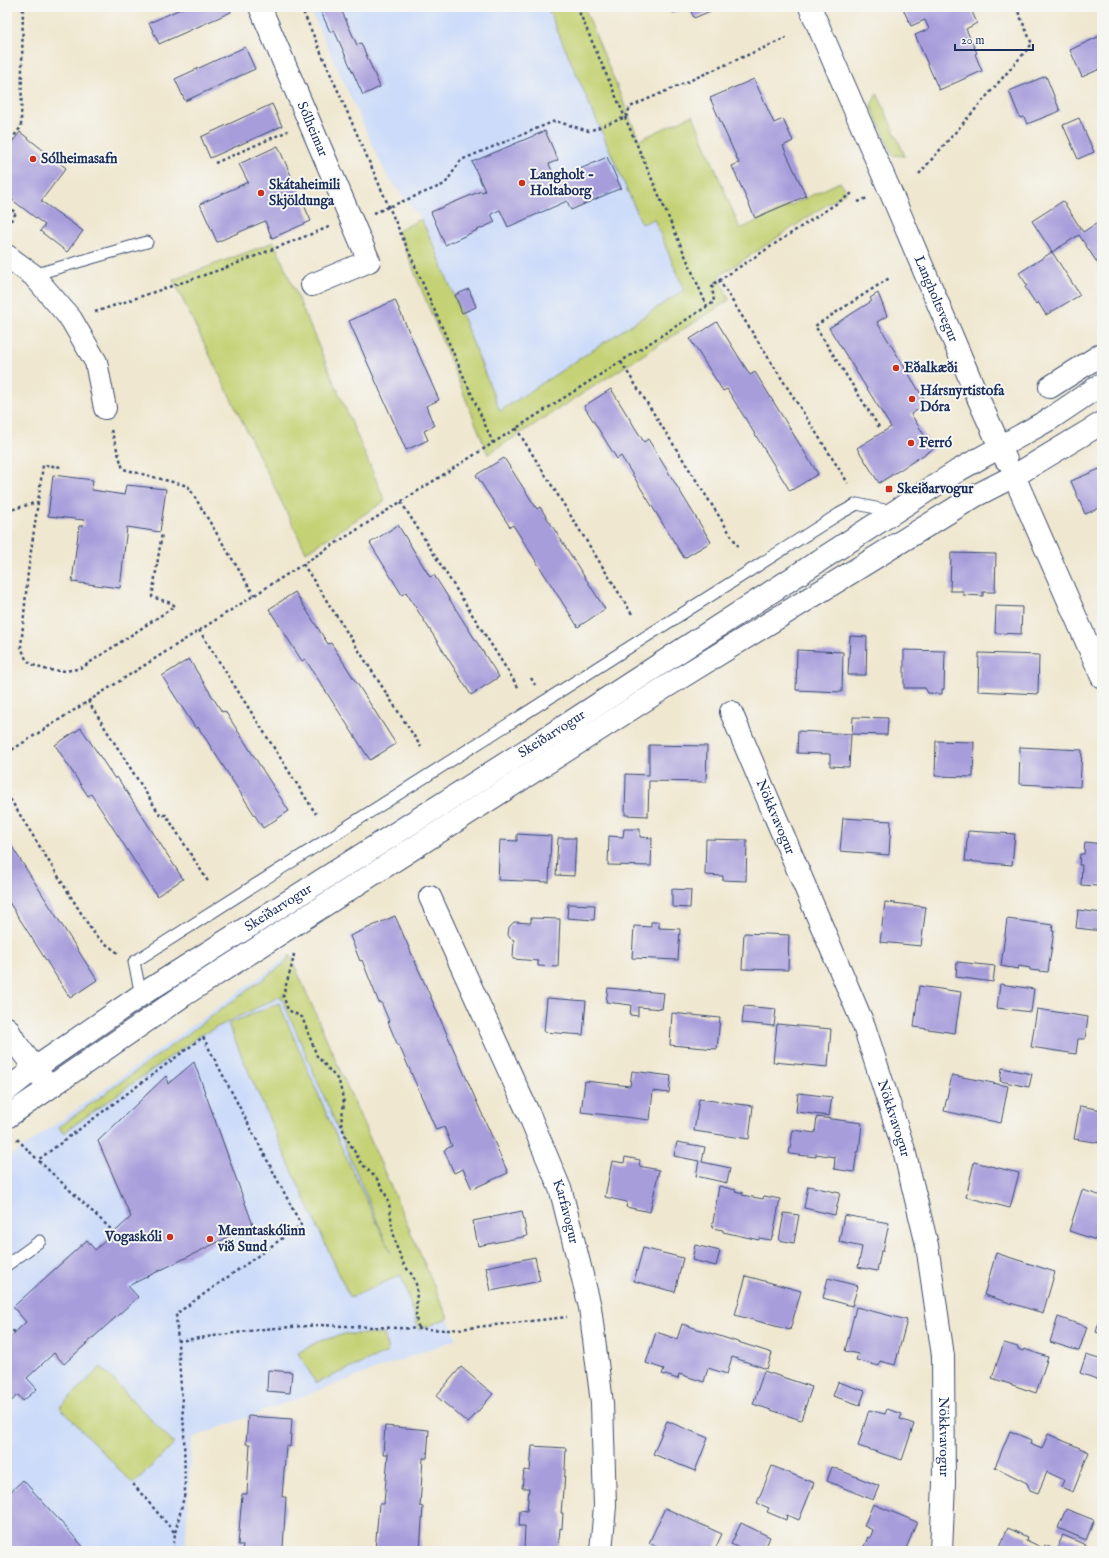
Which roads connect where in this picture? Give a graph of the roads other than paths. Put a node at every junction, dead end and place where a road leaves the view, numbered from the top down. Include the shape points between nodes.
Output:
1 (260, 7) edge
2 (810, 7) edge
3 (147, 242) dead end
4 (7, 256) edge
5 (33, 274) junction
6 (312, 285) dead end
7 (1102, 354) edge
8 (1102, 384) edge
9 (1050, 387) dead end
10 (105, 408) road end
11 (1102, 423) edge
12 (1000, 448) junction
13 (1014, 476) junction
14 (895, 512) junction
15 (1102, 677) edge
16 (731, 712) dead end
17 (430, 897) dead end
18 (141, 995) junction
19 (7, 1028) edge
20 (35, 1068) junction
21 (49, 1087) junction
22 (7, 1090) edge
23 (7, 1117) edge
24 (40, 1241) dead end
25 (7, 1265) edge
26 (601, 1551) edge
27 (941, 1551) edge

1 - 6 street, Sólheimar via 369,261
2 - 12 street, Langholtsvegur
3 - 5 lane
4 - 5 street
5 - 10 street via 71,319 96,362
7 - 9 street
8 - 12 street, Skeiðarvogur via 1050,419
11 - 13 street, Skeiðarvogur
12 - 13 street, Langholtsvegur
12 - 14 street, Skeiðarvogur via 959,470
13 - 15 street, Langholtsvegur
13 - 21 street, Skeiðarvogur via 975,496 664,688 184,995
14 - 18 street, Skeiðarvogur via 570,723
14 - 18 lane via 857,504 839,514 134,962
16 - 27 street, Nökkvavogur via 864,1026 904,1150 928,1245 943,1356 944,1483
17 - 26 street, Karfavogur via 561,1191 590,1307 602,1403 605,1506
18 - 20 street, Skeiðarvogur
19 - 20 street
20 - 21 street
20 - 22 street, Skeiðarvogur
21 - 23 street, Skeiðarvogur
24 - 25 lane

